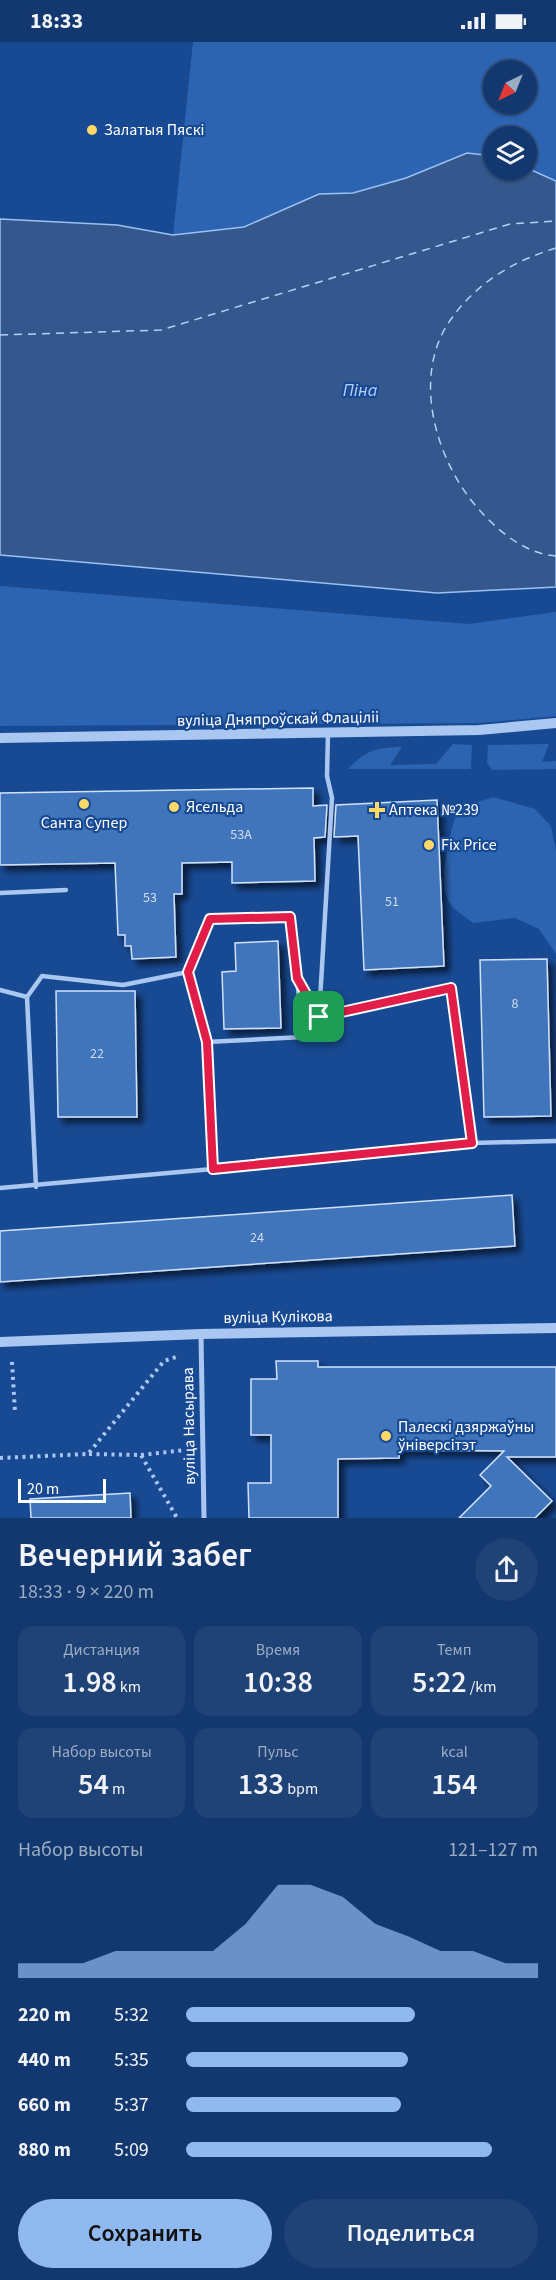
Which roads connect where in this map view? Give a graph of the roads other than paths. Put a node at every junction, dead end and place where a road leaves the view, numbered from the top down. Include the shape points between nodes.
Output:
1 (556, 723) edge
2 (328, 733) junction
3 (0, 738) edge
4 (66, 890) dead end
5 (0, 893) edge
6 (188, 972) junction
7 (297, 978) junction
8 (0, 990) edge
9 (27, 997) junction
10 (319, 1017) junction
11 (207, 1042) junction
12 (556, 1141) edge
13 (472, 1143) junction
14 (213, 1169) junction
15 (36, 1187) junction
16 (0, 1188) edge
17 (556, 1328) edge
18 (201, 1334) junction
19 (5, 1342) edge
20 (204, 1518) edge

1 - 2 street, вуліца Дняпроўскай Флаціліі via 479,730
2 - 3 street, вуліца Дняпроўскай Флаціліі
2 - 10 lane via 327,776 332,798
4 - 5 lane
6 - 7 lane via 210,919 290,917
6 - 9 lane via 123,985 42,976
6 - 11 lane
7 - 10 lane
7 - 11 lane via 303,1037
8 - 9 lane
9 - 15 lane
10 - 13 lane via 451,988
11 - 14 lane
12 - 13 lane
13 - 14 lane
14 - 15 lane
15 - 16 lane
17 - 18 street, вуліца Кулікова
18 - 19 street, вуліца Кулікова
18 - 20 street, вуліца Насырава

